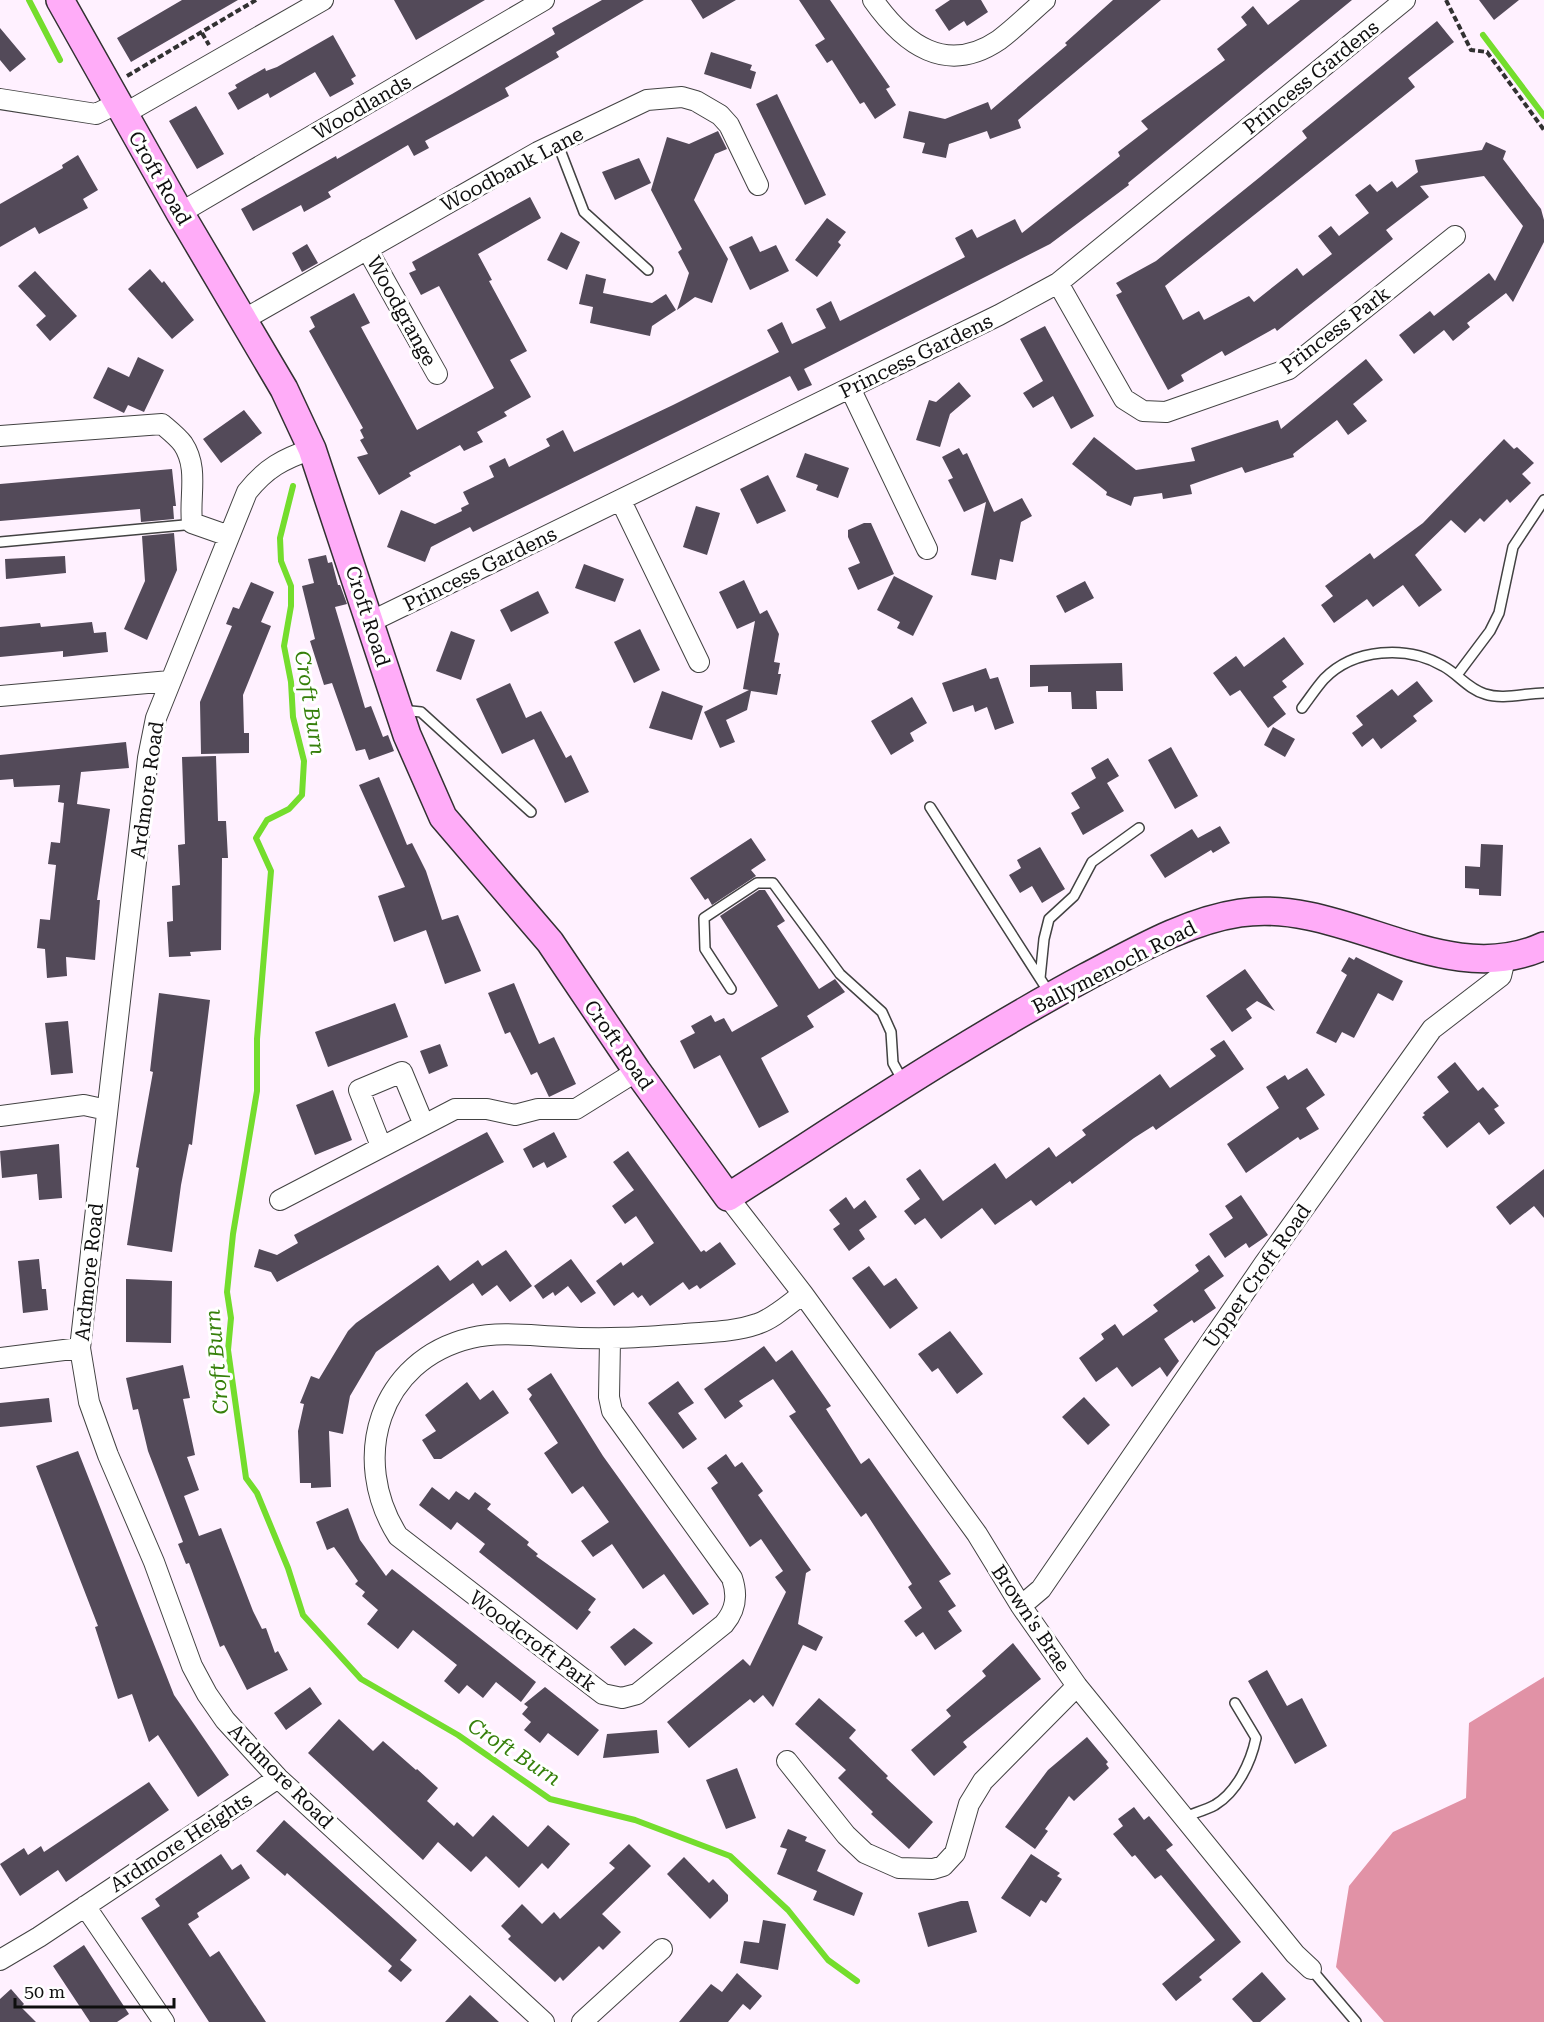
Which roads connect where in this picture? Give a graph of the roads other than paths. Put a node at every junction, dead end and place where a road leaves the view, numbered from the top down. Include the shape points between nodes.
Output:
1 (60, 0) edge
2 (323, 0) edge
3 (544, 0) edge
4 (873, 0) edge
5 (1045, 0) edge
6 (1405, 0) edge
7 (0, 99) edge
8 (117, 101) junction
9 (557, 142) junction
10 (758, 185) dead end
11 (180, 213) junction
12 (1455, 236) dead end
13 (367, 249) junction
14 (648, 270) dead end
15 (1058, 283) junction
16 (243, 320) junction
17 (437, 374) dead end
18 (850, 388) junction
19 (0, 436) edge
20 (312, 449) junction
21 (1544, 500) edge
22 (621, 501) junction
23 (196, 524) junction
24 (229, 536) junction
25 (0, 542) edge
26 (927, 549) dead end
27 (370, 622) junction
28 (699, 662) dead end
29 (1457, 675) junction
30 (170, 681) junction
31 (1544, 693) edge
32 (0, 696) edge
33 (1302, 708) dead end
34 (398, 710) junction
35 (930, 807) dead end
36 (531, 812) dead end
37 (1139, 828) dead end
38 (1544, 946) edge
39 (1505, 959) junction
40 (1046, 987) junction
41 (731, 989) dead end
42 (637, 1071) junction
43 (905, 1085) junction
44 (107, 1110) junction
45 (0, 1116) edge
46 (424, 1125) junction
47 (381, 1146) junction
48 (728, 1197) junction
49 (280, 1200) dead end
50 (803, 1294) junction
51 (610, 1340) junction
52 (80, 1348) junction
53 (0, 1358) edge
54 (1021, 1606) junction
55 (1077, 1686) junction
56 (1235, 1703) dead end
57 (787, 1761) dead end
58 (278, 1778) junction
59 (1185, 1817) junction
60 (85, 1906) junction
61 (662, 1949) dead end
62 (0, 1960) edge
63 (1311, 1969) joint
64 (164, 2022) edge
65 (544, 2022) edge
66 (582, 2022) edge
67 (1356, 2022) edge

1 - 8 street, Croft Road
2 - 8 street
3 - 11 street, Woodlands
4 - 5 street via 911,43 940,54 956,54 971,52 999,39
6 - 15 street, Princess Gardens
7 - 8 street via 96,114
8 - 11 street, Croft Road
9 - 10 street, Woodbank Lane via 647,100 682,97 709,107 729,125
9 - 13 street, Woodbank Lane
9 - 14 lane via 584,212
11 - 16 street, Croft Road
12 - 15 street, Princess Park via 1288,369 1166,412 1143,411 1124,399
13 - 16 street, Woodbank Lane
13 - 17 street, Woodgrange
15 - 18 street, Princess Gardens
16 - 20 street, Croft Road via 284,389
18 - 22 street, Princess Gardens
18 - 26 street
19 - 23 street via 162,424 183,444 194,472 190,507 192,523
20 - 24 street, Ardmore Road via 290,456 262,473 247,492
20 - 27 street, Croft Road
21 - 29 lane via 1513,547 1499,613 1490,632
22 - 27 street, Princess Gardens
22 - 28 street
23 - 24 street
23 - 25 lane
24 - 30 street, Ardmore Road
27 - 34 street, Croft Road
29 - 31 lane via 1485,695
29 - 33 lane via 1413,654 1372,655 1336,669
30 - 32 street
30 - 44 street, Ardmore Road via 156,718 148,758
34 - 36 lane via 421,712
34 - 42 street, Croft Road via 443,817 549,942
35 - 40 lane
37 - 40 lane via 1092,862 1074,896 1049,919 1044,939
38 - 39 street, Ballymenoch Road
39 - 40 street, Ballymenoch Road via 1453,955 1294,912 1241,913 1192,926
39 - 54 street, Upper Croft Road via 1501,976 1432,1029 1264,1264 1041,1589
40 - 43 street, Ballymenoch Road
41 - 43 lane via 705,949 704,918 757,883 773,884 840,974 882,1012 891,1032 893,1063
42 - 46 street via 576,1109 538,1109 515,1114 487,1108 455,1109
42 - 48 street, Croft Road
43 - 48 street, Ballymenoch Road
44 - 45 street via 84,1106
44 - 52 street, Ardmore Road
46 - 47 street
46 - 47 street via 402,1072 359,1090
47 - 49 street
48 - 50 street, Brown's Brae
50 - 51 street, Woodcroft Park via 760,1324 735,1330
50 - 54 street, Brown's Brae via 977,1534
51 - 51 street, Woodcroft Park via 494,1335 455,1342 437,1350 406,1374 385,1407 376,1434 373,1463 381,1501 398,1536 596,1689 622,1698 644,1690 724,1624 733,1610 736,1594 732,1578 612,1411
52 - 53 street
52 - 58 street, Ardmore Road via 89,1402 192,1666 225,1720
54 - 55 street, Brown's Brae
55 - 57 street via 983,1781 969,1804 955,1853 943,1866 933,1869 899,1868 865,1853
55 - 59 street, Brown's Brae
56 - 59 lane via 1256,1738 1252,1756 1230,1792 1216,1805
58 - 60 street, Ardmore Heights
58 - 65 street, Ardmore Road
59 - 63 street, Brown's Brae
60 - 62 street, Ardmore Heights
60 - 64 street
61 - 66 street
63 - 67 lane, Brown's Brae

